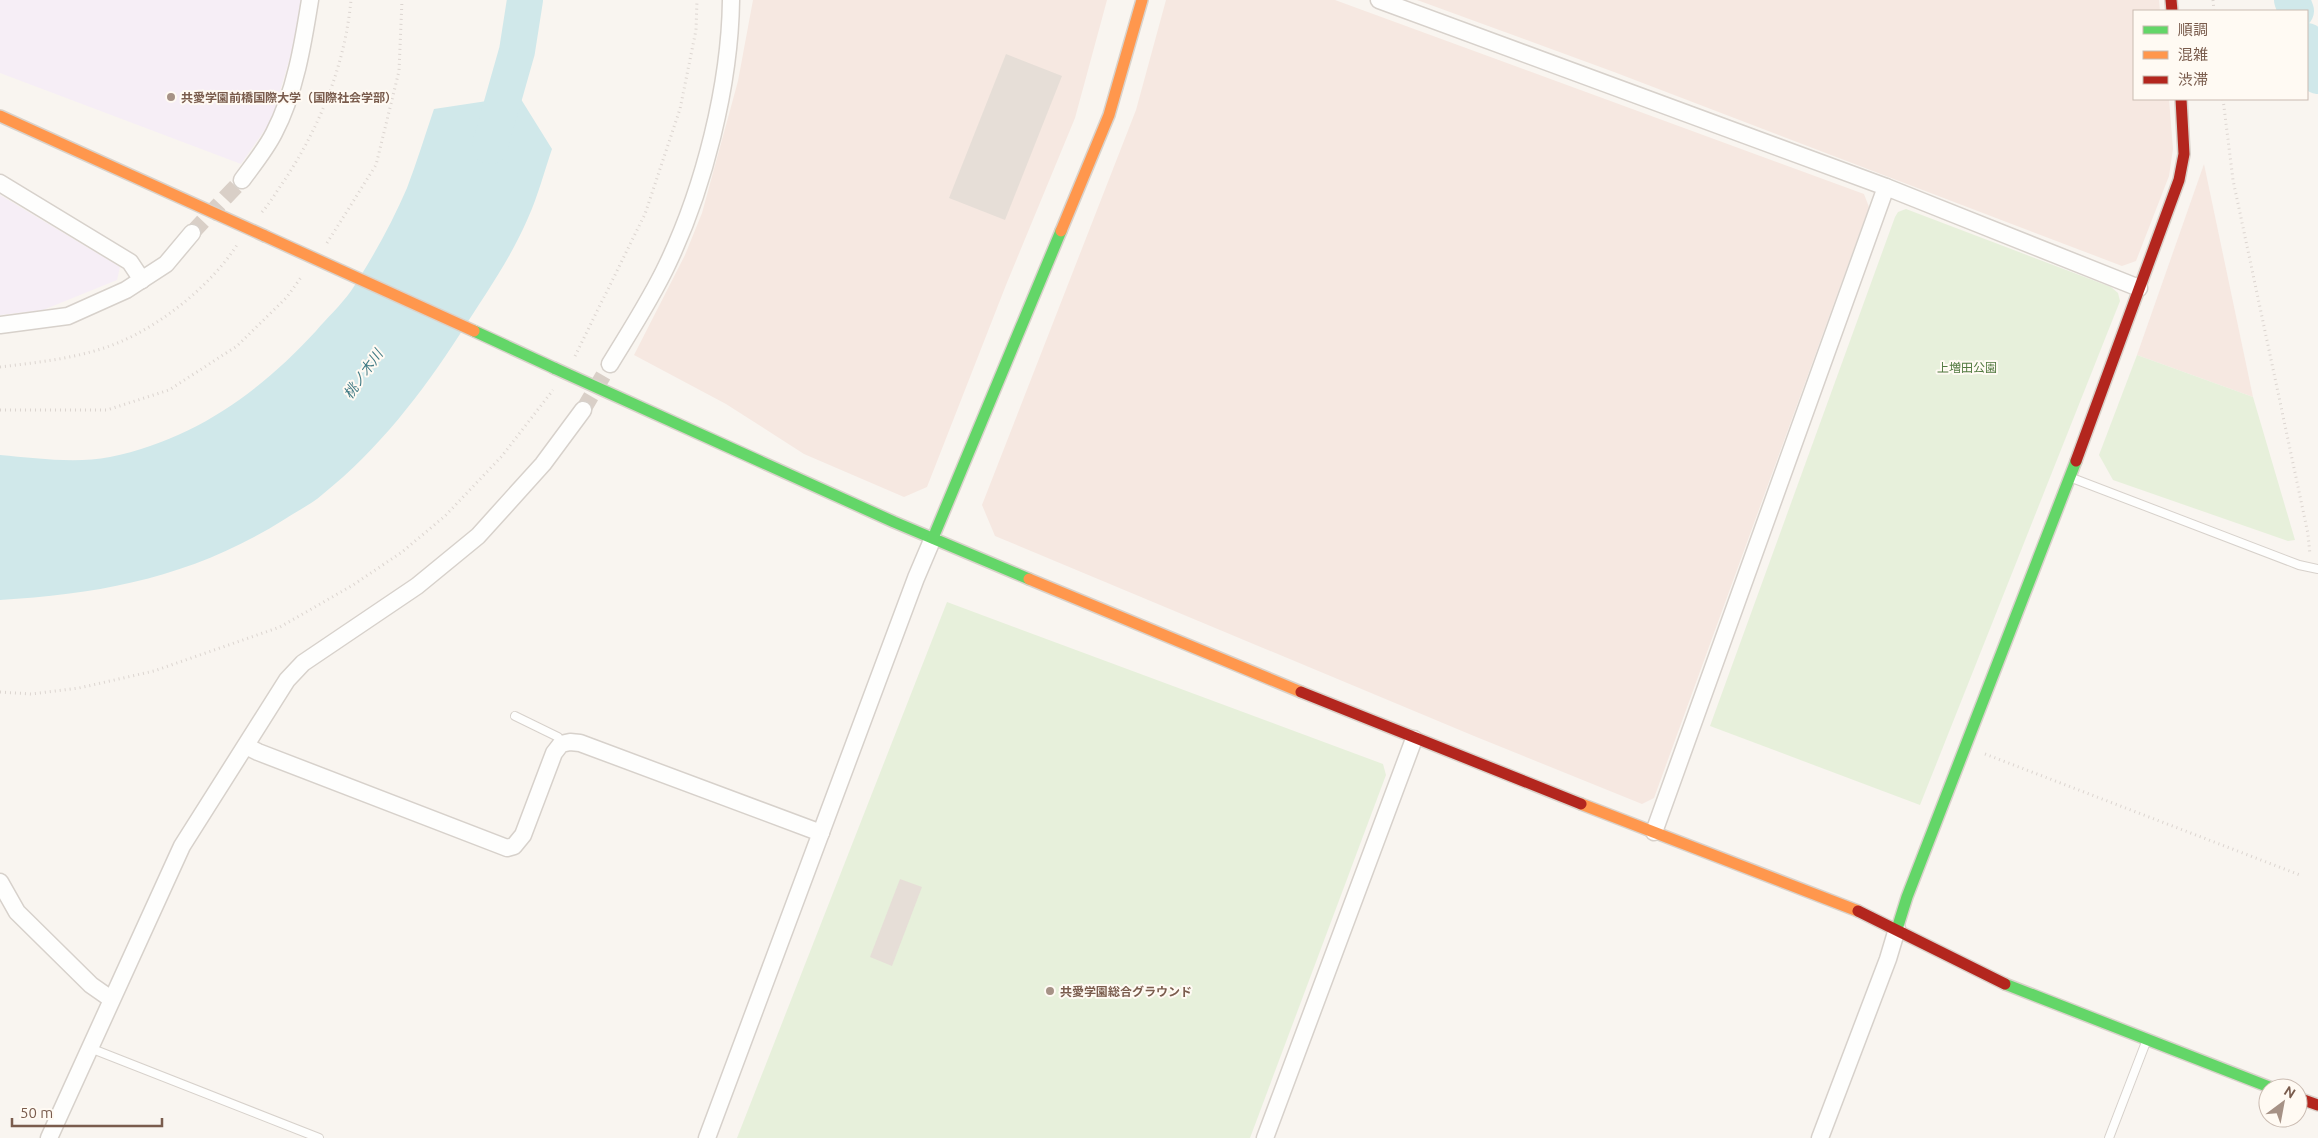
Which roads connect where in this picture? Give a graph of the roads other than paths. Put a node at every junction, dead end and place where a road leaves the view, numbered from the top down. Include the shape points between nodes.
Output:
1 (310, 0) edge
2 (731, 0) edge
3 (1142, 0) edge
4 (1378, 0) edge
5 (2181, 100) edge
6 (0, 116) edge
7 (242, 180) tunnel mouth
8 (0, 183) edge
9 (1886, 186) junction
10 (192, 233) tunnel mouth
11 (142, 280) junction
12 (2139, 288) junction
13 (0, 325) edge
14 (610, 364) tunnel mouth
15 (583, 410) tunnel mouth
16 (2070, 477) junction
17 (933, 538) junction
18 (2314, 569) edge
19 (515, 716) dead end
20 (1414, 739) junction
21 (562, 744) junction
22 (246, 746) junction
23 (1654, 832) junction
24 (821, 833) junction
25 (0, 882) edge
26 (1897, 929) junction
27 (111, 999) junction
28 (2147, 1041) junction
29 (90, 1048) junction
30 (2258, 1083) edge
31 (49, 1138) edge
32 (319, 1138) edge
33 (707, 1138) edge
34 (1265, 1138) edge
35 (1820, 1138) edge
36 (2109, 1138) edge

1 - 7 street via 303,42 285,106 274,133
2 - 14 street via 722,93 692,203 668,264
3 - 17 street via 1108,115
4 - 9 street
5 - 12 street via 2184,154 2179,180
6 - 17 street, bridge
8 - 11 street via 130,262
9 - 12 street
9 - 23 street
10 - 11 street via 166,264
11 - 13 street via 68,316
12 - 16 street
15 - 22 street via 543,464 478,536 417,586 303,663 281,688
16 - 18 lane
16 - 26 street
17 - 20 street
17 - 24 street
19 - 21 lane via 558,737
20 - 23 street
20 - 34 street
21 - 22 street via 549,764 523,835 514,846 507,848
21 - 24 street via 580,743
22 - 27 street via 182,846
23 - 26 street
24 - 33 street
25 - 27 street via 17,912 91,985
26 - 28 street via 2018,990
26 - 35 street
27 - 29 street
28 - 30 street
28 - 36 lane
29 - 31 street
29 - 32 lane

